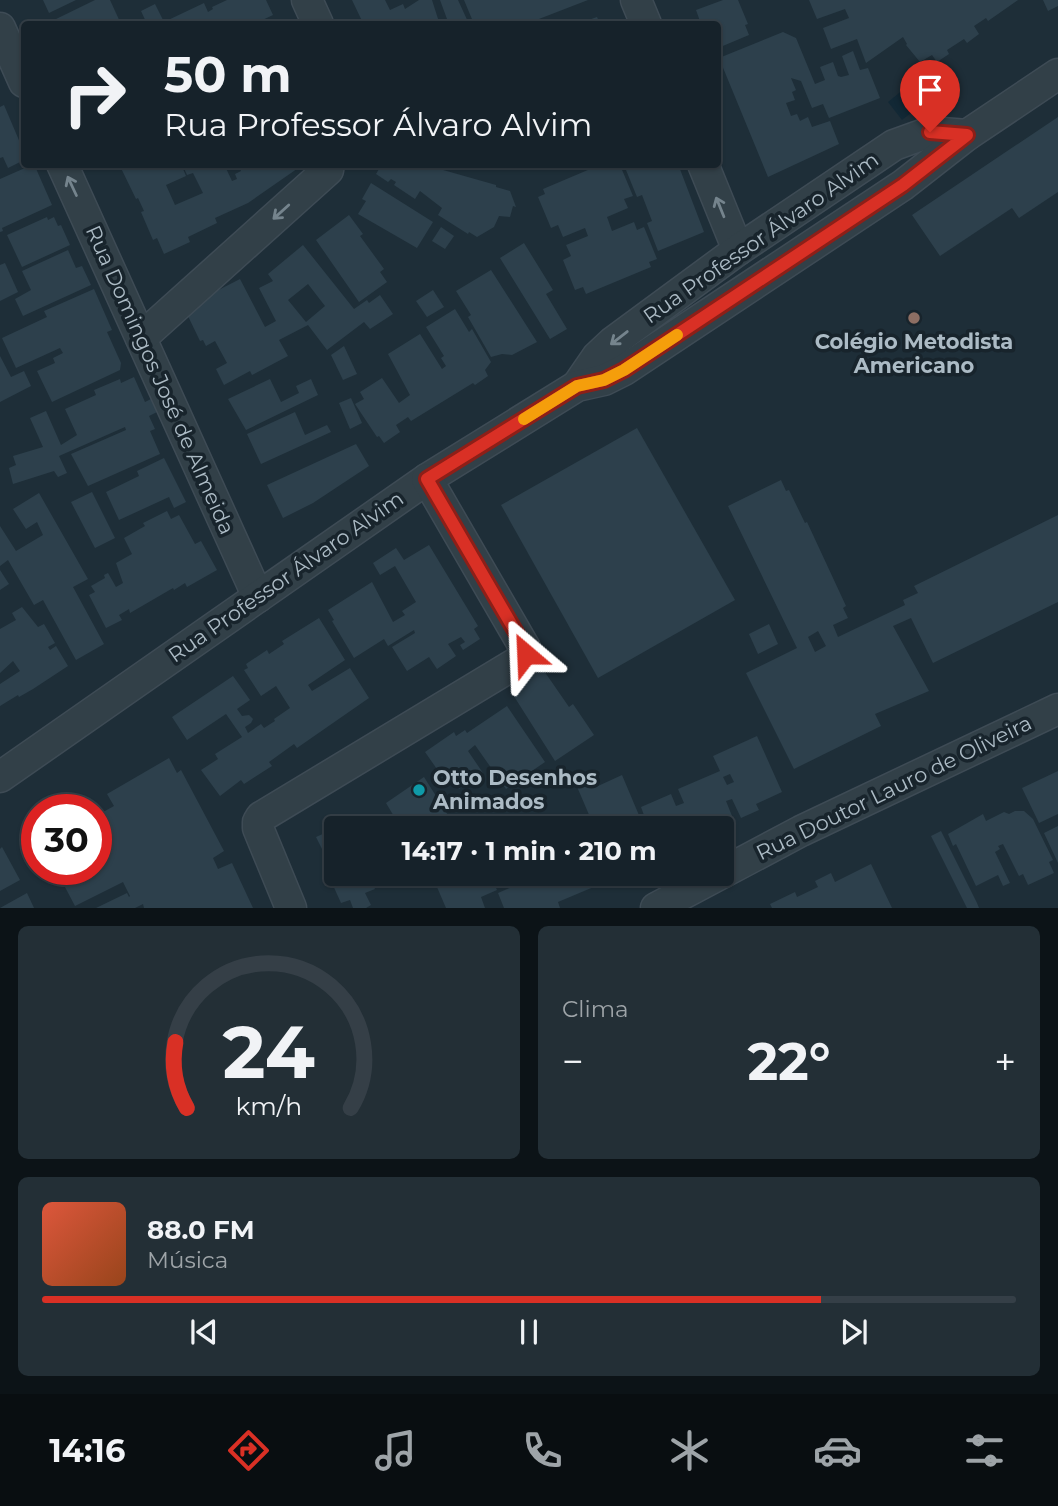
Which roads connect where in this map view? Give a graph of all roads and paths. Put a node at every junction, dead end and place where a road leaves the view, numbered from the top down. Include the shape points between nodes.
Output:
1 (307, 0) edge
2 (636, 0) edge
3 (317, 21) edge
4 (645, 21) edge
5 (0, 28) edge
6 (1058, 74) edge
7 (21, 75) edge
8 (967, 135) junction
9 (64, 168) edge
10 (326, 168) edge
11 (705, 168) edge
12 (738, 250) junction
13 (141, 338) junction
14 (577, 386) junction
15 (427, 479) junction
16 (258, 597) junction
17 (1058, 709) edge
18 (0, 777) edge
19 (291, 908) edge
20 (656, 908) edge

1 - 3 street
2 - 4 street
5 - 7 street
6 - 8 street, Rua Professor Álvaro Alvim
8 - 12 street, Rua Professor Álvaro Alvim via 930,132 894,145
8 - 14 street, Rua Professor Álvaro Alvim via 903,185 624,370
13 -> 9 street, Rua Domingos José de Almeida
10 -> 13 street
12 -> 11 street
12 -> 14 street, Rua Professor Álvaro Alvim via 613,342
13 - 16 street, Rua Domingos José de Almeida
14 - 15 street, Rua Professor Álvaro Alvim
15 - 16 street, Rua Professor Álvaro Alvim
15 - 19 street via 526,654 261,817 258,828
16 - 18 street, Rua Professor Álvaro Alvim
17 - 20 street, Rua Doutor Lauro de Oliveira via 801,831

